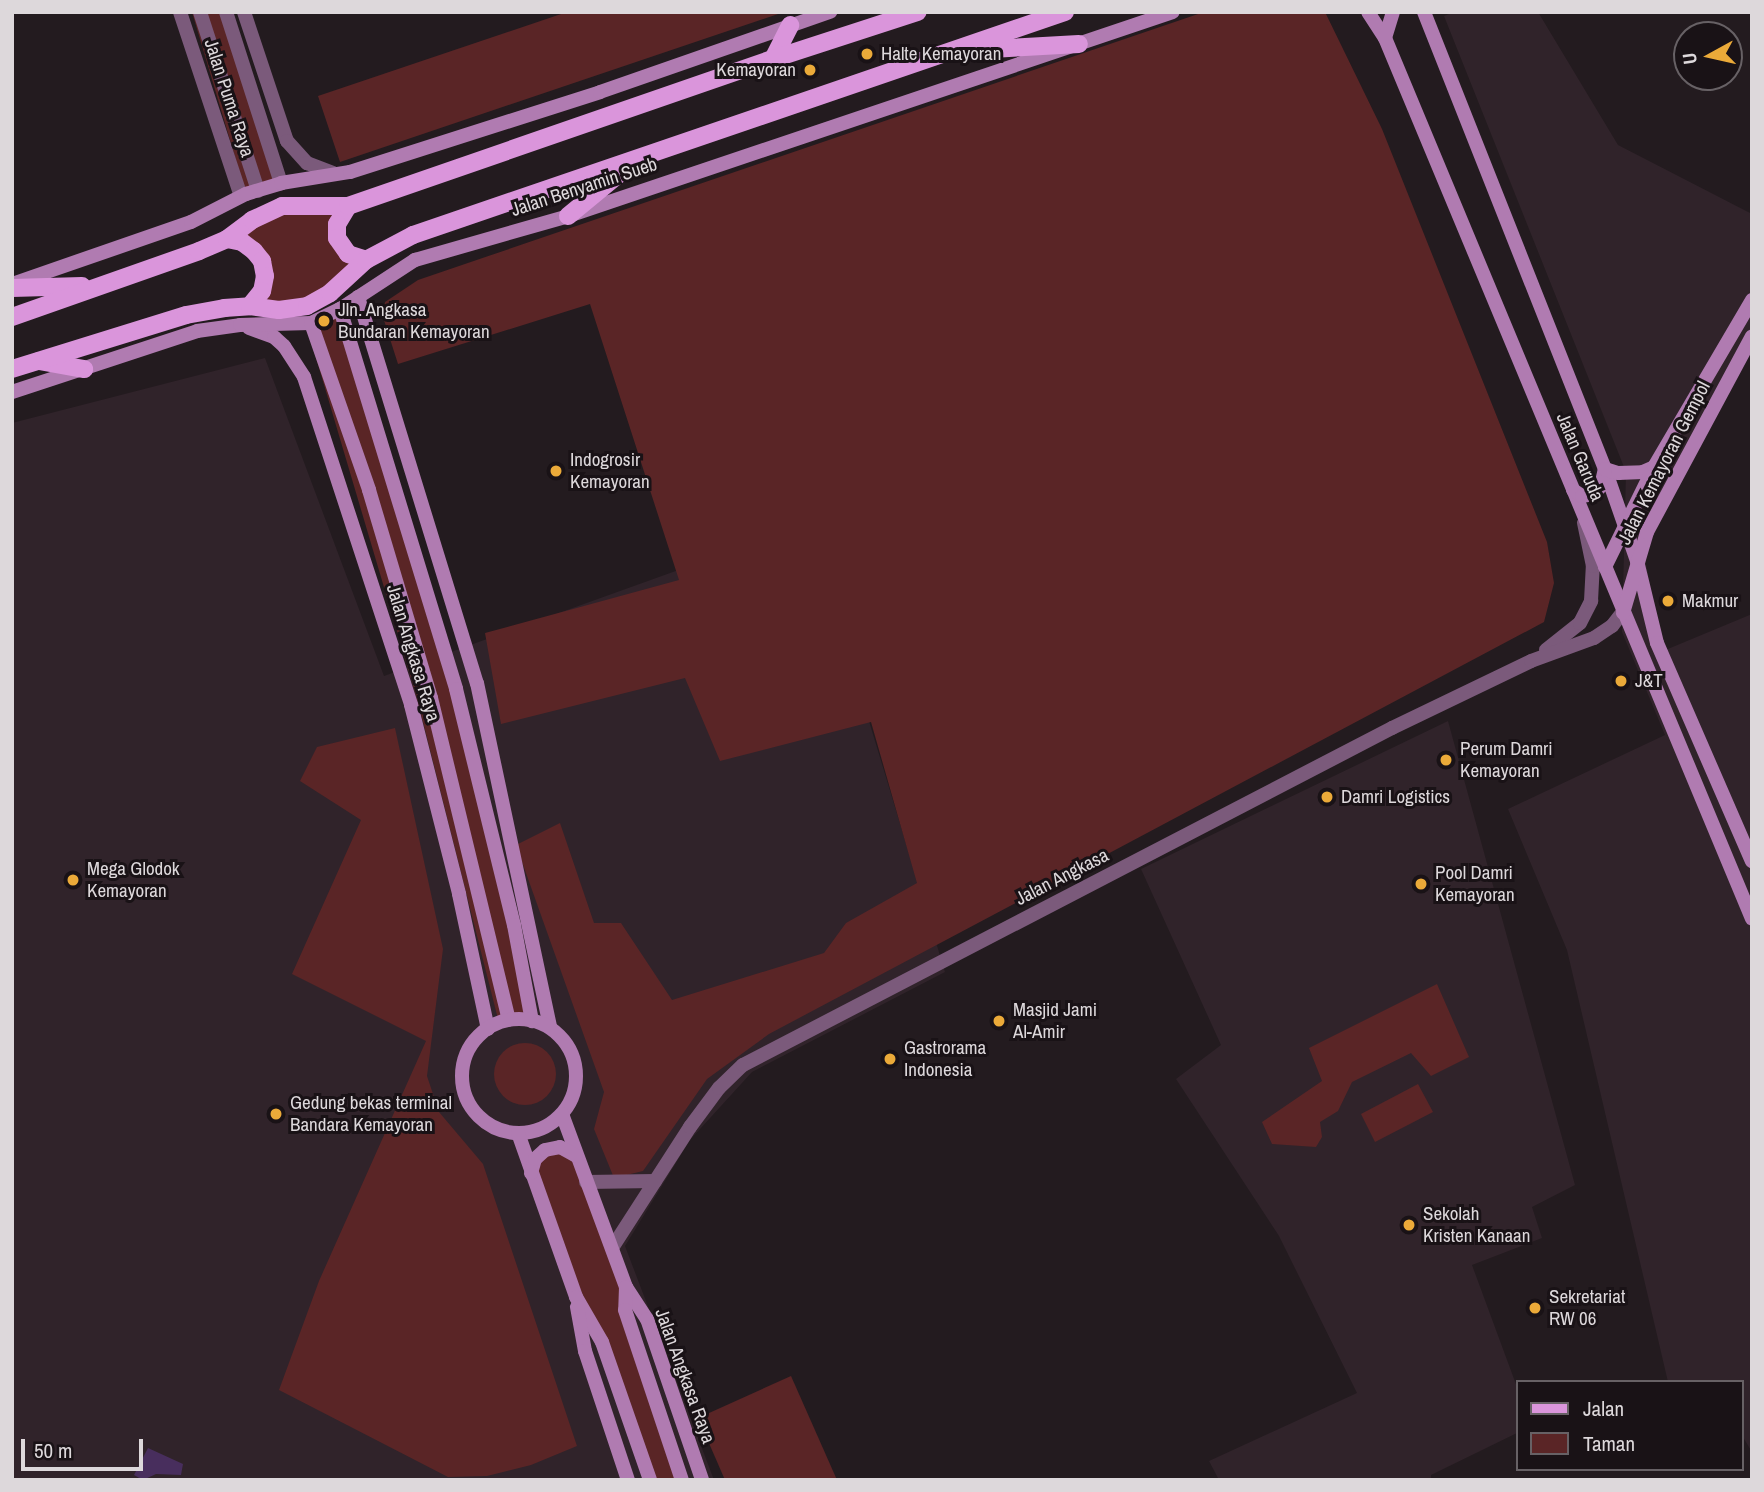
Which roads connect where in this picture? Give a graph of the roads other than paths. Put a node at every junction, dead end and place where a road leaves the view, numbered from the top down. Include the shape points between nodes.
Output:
1 (180, 12) edge
2 (200, 12) edge
3 (226, 12) edge
4 (244, 12) edge
5 (830, 12) edge
6 (918, 12) edge
7 (1065, 12) edge
8 (1173, 12) edge
9 (1368, 12) edge
10 (1393, 12) edge
11 (1422, 14) edge
12 (790, 25) junction
13 (1385, 38) junction
14 (1079, 44) junction
15 (954, 51) junction
16 (773, 59) junction
17 (639, 157) junction
18 (333, 173) junction
19 (281, 183) junction
20 (258, 191) junction
21 (241, 196) junction
22 (348, 206) junction
23 (568, 216) junction
24 (226, 239) junction
25 (366, 260) junction
26 (12, 286) edge
27 (100, 286) junction
28 (358, 297) junction
29 (1752, 300) edge
30 (250, 306) junction
31 (340, 309) junction
32 (12, 317) edge
33 (344, 324) junction
34 (240, 325) junction
35 (314, 329) junction
36 (1752, 336) edge
37 (37, 361) junction
38 (12, 369) edge
39 (84, 369) junction
40 (12, 392) edge
41 (1654, 467) junction
42 (1605, 469) junction
43 (410, 471) junction
44 (392, 476) junction
45 (1573, 490) junction
46 (1584, 516) junction
47 (1625, 526) junction
48 (1637, 561) junction
49 (1605, 567) junction
50 (1622, 613) junction
51 (1531, 662) junction
52 (1741, 836) junction
53 (1722, 846) junction
54 (1752, 861) edge
55 (1752, 919) edge
56 (509, 1020) junction
57 (531, 1021) junction
58 (550, 1027) junction
59 (488, 1029) junction
60 (562, 1114) junction
61 (518, 1133) junction
62 (576, 1156) junction
63 (531, 1174) junction
64 (654, 1181) junction
65 (586, 1182) junction
66 (612, 1248) junction
67 (626, 1287) junction
68 (576, 1297) junction
69 (628, 1480) edge
70 (650, 1480) edge
71 (682, 1480) edge
72 (702, 1480) edge

1 - 21 street, Jalan Puma Raya
2 - 20 street, Jalan Puma Raya
3 - 19 street, Jalan Puma Raya
4 - 18 street, Jalan Puma Raya via 287,141 307,163
5 - 12 main road
6 - 16 main road
7 - 15 main road, Jalan Benyamin Sueb
8 - 14 main road, Jalan Benyamin Sueb
9 - 13 main road, Jalan Garuda
10 - 13 main road
11 - 42 main road, Jalan Garuda
12 - 16 main road
12 - 18 main road via 567,103 350,172
13 - 45 main road, Jalan Garuda
14 - 15 main road
14 - 23 main road, Jalan Benyamin Sueb
15 - 17 main road, Jalan Benyamin Sueb
16 - 22 main road
17 - 23 main road
17 - 25 main road, Jalan Benyamin Sueb via 413,235
18 - 19 main road
19 - 20 main road
20 - 21 main road
21 - 26 main road via 191,222
22 - 24 main road via 282,206
22 - 25 main road via 337,224 337,238 348,254
23 - 28 main road, Jalan Benyamin Sueb via 415,260
24 - 27 main road
24 - 30 main road via 242,242 262,261 262,291
25 - 30 main road, Jalan Benyamin Sueb via 319,301 279,310
26 - 27 main road
27 - 32 main road
28 - 31 main road, Jalan Benyamin Sueb
28 - 43 main road
29 - 41 main road, Jalan Kemayoran Gempol
30 - 37 main road, Jalan Benyamin Sueb via 186,314
31 - 33 main road, Jalan Angkasa Raya
31 - 35 main road, Jalan Benyamin Sueb
33 - 35 main road
33 - 44 main road, Jalan Angkasa Raya
34 - 35 main road, Jalan Benyamin Sueb
34 - 39 main road, Jalan Benyamin Sueb via 197,331
34 - 59 main road, Jalan Angkasa Raya via 274,337 304,377 411,705
35 - 56 main road, Jalan Angkasa Raya via 369,490 431,698
36 - 48 main road, Jalan Kemayoran Gempol via 1677,473
37 - 38 main road, Jalan Benyamin Sueb
37 - 39 main road
39 - 40 main road, Jalan Benyamin Sueb
41 - 42 main road via 1643,472
41 - 47 main road, Jalan Kemayoran Gempol
42 - 45 main road via 1601,486 1593,494 1582,496
42 - 47 main road, Jalan Garuda
43 - 44 main road
43 - 58 main road via 477,684
44 - 57 main road, Jalan Angkasa Raya via 456,689 514,925
45 - 46 main road, Jalan Garuda
46 - 49 main road, Jalan Garuda
46 - 51 street, Jalan Angkasa via 1593,566 1591,601 1580,623
47 - 48 main road, Jalan Garuda
47 - 49 main road, Jalan Kemayoran Gempol
48 - 50 main road, Jalan Kemayoran Gempol
48 - 52 main road, Jalan Garuda via 1657,643
49 - 50 main road, Jalan Garuda
50 - 51 street, Jalan Angkasa via 1594,638
50 - 53 main road, Jalan Garuda
51 - 64 street, Jalan Angkasa via 1392,728 743,1065 719,1088
52 - 53 main road
52 - 54 main road, Jalan Garuda
53 - 55 main road, Jalan Garuda
56 - 57 main road
56 - 59 main road
57 - 58 main road
58 - 60 main road via 568,1047 576,1074
59 - 61 main road via 467,1056 465,1092 485,1121
60 - 61 main road via 537,1130
60 - 62 main road, Jalan Angkasa Raya
61 - 63 main road
62 - 63 main road via 560,1147 545,1150 535,1159
62 - 65 main road, Jalan Angkasa Raya
63 - 68 main road
64 - 65 street
64 - 66 street, Jalan Angkasa
65 - 66 main road, Jalan Angkasa Raya
66 - 67 main road, Jalan Angkasa Raya
67 - 71 main road, Jalan Angkasa Raya via 625,1310
67 - 72 main road, Jalan Angkasa Raya via 647,1320
68 - 69 main road via 584,1351
68 - 70 main road via 602,1342

